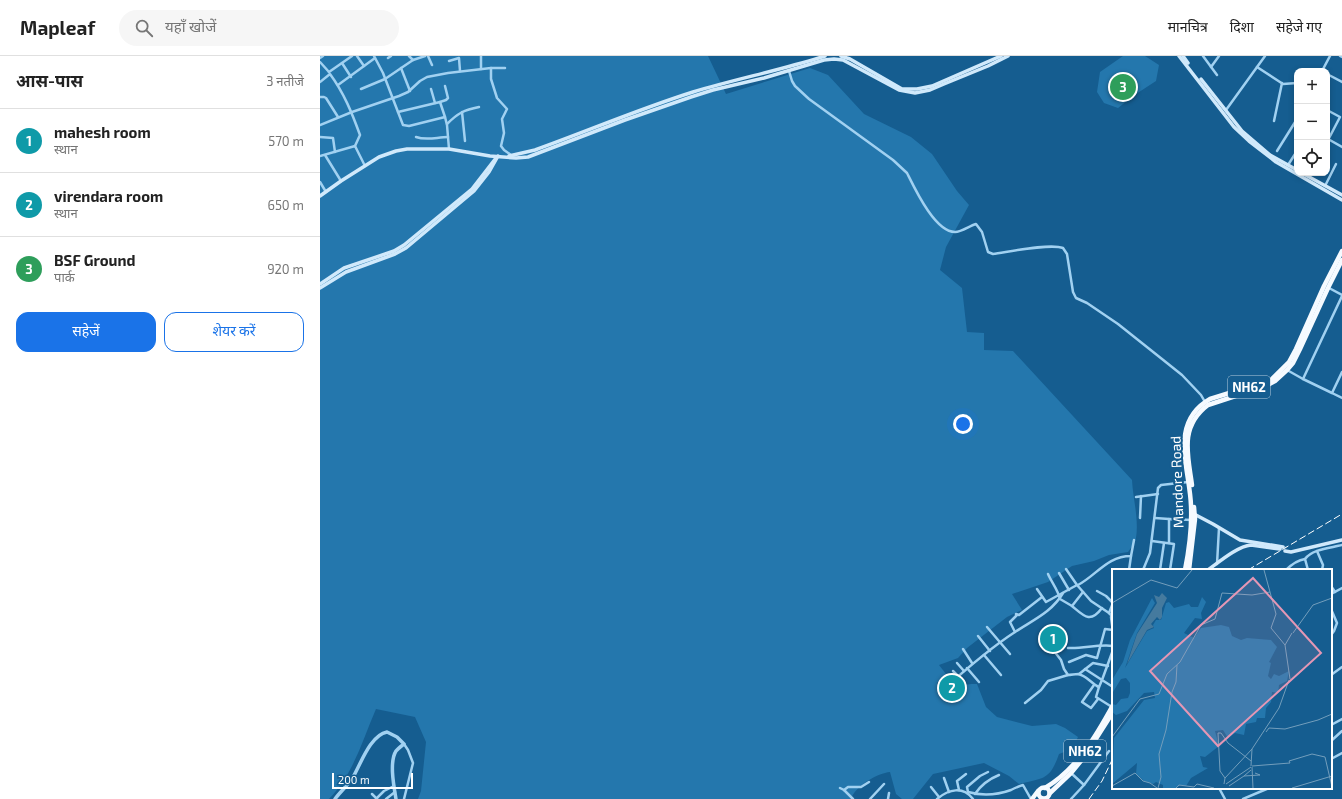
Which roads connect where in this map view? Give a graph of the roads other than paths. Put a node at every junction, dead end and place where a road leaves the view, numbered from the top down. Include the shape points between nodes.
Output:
1 (352, 56) edge
2 (357, 56) edge
3 (391, 56) edge
4 (409, 56) edge
5 (425, 56) edge
6 (428, 56) edge
7 (481, 56) edge
8 (825, 56) edge
9 (841, 56) edge
10 (1001, 56) edge
11 (1008, 56) edge
12 (1179, 56) edge
13 (1183, 56) edge
14 (1203, 56) edge
15 (1219, 56) edge
16 (1265, 56) edge
17 (1330, 56) edge
18 (375, 57) edge
19 (388, 58) dead end
20 (413, 60) junction
21 (449, 61) dead end
22 (321, 63) edge
23 (342, 63) junction
24 (432, 65) dead end
25 (364, 66) junction
26 (1211, 67) junction
27 (1257, 67) junction
28 (401, 68) junction
29 (491, 68) junction
30 (505, 68) dead end
31 (1324, 68) edge
32 (481, 69) junction
33 (460, 71) junction
34 (789, 71) junction
35 (329, 73) junction
36 (1217, 75) dead end
37 (1330, 76) edge
38 (351, 77) junction
39 (385, 79) junction
40 (320, 82) edge
41 (1342, 82) edge
42 (1282, 84) junction
43 (1294, 84) edge
44 (338, 85) junction
45 (446, 86) dead end
46 (361, 89) dead end
47 (431, 89) dead end
48 (410, 91) junction
49 (915, 91) junction
50 (320, 97) edge
51 (393, 99) junction
52 (440, 102) junction
53 (435, 103) junction
54 (479, 107) dead end
55 (1226, 110) junction
56 (1330, 111) edge
57 (352, 112) junction
58 (398, 112) junction
59 (462, 112) junction
60 (1341, 116) edge
61 (338, 117) junction
62 (445, 117) junction
63 (1274, 121) dead end
64 (447, 124) junction
65 (320, 125) edge
66 (1294, 127) edge
67 (1330, 135) edge
68 (320, 137) edge
69 (416, 137) dead end
70 (448, 137) junction
71 (464, 141) dead end
72 (1330, 141) edge
73 (355, 146) junction
74 (1342, 147) edge
75 (449, 149) junction
76 (1277, 151) dead end
77 (335, 152) junction
78 (320, 155) edge
79 (325, 155) junction
80 (511, 155) junction
81 (498, 156) junction
82 (1294, 156) edge
83 (506, 157) junction
84 (1336, 164) dead end
85 (1288, 165) junction
86 (366, 166) junction
87 (1294, 168) edge
88 (1294, 169) edge
89 (1308, 176) edge
90 (341, 181) junction
91 (320, 182) edge
92 (1325, 186) junction
93 (326, 192) junction
94 (1342, 195) edge
95 (320, 196) edge
96 (1342, 200) edge
97 (1342, 253) edge
98 (1342, 260) edge
99 (320, 284) edge
100 (1326, 287) junction
101 (320, 288) edge
102 (1342, 295) edge
103 (1287, 370) junction
104 (1342, 372) edge
105 (1303, 379) junction
106 (1332, 393) junction
107 (1342, 398) edge
108 (1205, 402) junction
109 (1189, 482) junction
110 (1158, 494) junction
111 (1136, 496) dead end
112 (1141, 496) junction
113 (1193, 514) junction
114 (1140, 518) dead end
115 (1155, 518) junction
116 (1169, 519) junction
117 (1193, 520) junction
118 (1219, 527) junction
119 (1134, 540) dead end
120 (1342, 540) edge
121 (1152, 541) junction
122 (1164, 543) junction
123 (1169, 544) junction
124 (1342, 545) edge
125 (1284, 549) junction
126 (1317, 551) junction
127 (1131, 556) junction
128 (1305, 559) junction
129 (1217, 564) junction
130 (1066, 569) dead end
131 (1129, 569) edge
132 (1144, 569) edge
133 (1160, 569) edge
134 (1170, 569) edge
135 (1185, 569) edge
136 (1189, 569) edge
137 (1210, 569) edge
138 (1287, 569) edge
139 (1308, 569) edge
140 (1322, 569) edge
141 (1058, 573) dead end
142 (1048, 574) dead end
143 (1077, 585) junction
144 (1332, 588) edge
145 (1342, 588) edge
146 (1037, 589) dead end
147 (1069, 590) junction
148 (1097, 591) dead end
149 (1083, 592) junction
150 (1335, 592) junction
151 (1063, 593) junction
152 (1059, 594) junction
153 (1332, 594) edge
154 (1042, 597) junction
155 (1060, 599) junction
156 (1112, 602) edge
157 (1112, 605) edge
158 (1072, 606) junction
159 (1102, 608) junction
160 (1332, 611) edge
161 (1109, 612) junction
162 (1112, 617) edge
163 (987, 627) dead end
164 (1112, 631) edge
165 (1015, 632) junction
166 (1332, 634) edge
167 (978, 636) dead end
168 (1000, 643) junction
169 (1102, 645) junction
170 (1112, 646) edge
171 (1068, 648) dead end
172 (963, 649) dead end
173 (990, 651) junction
174 (1054, 652) dead end
175 (1112, 653) edge
176 (1010, 654) dead end
177 (984, 655) junction
178 (1092, 657) junction
179 (1069, 662) dead end
180 (957, 663) dead end
181 (972, 663) junction
182 (1093, 663) junction
183 (1108, 666) junction
184 (1342, 667) edge
185 (968, 668) junction
186 (1085, 669) junction
187 (953, 671) dead end
188 (964, 671) junction
189 (1078, 674) junction
190 (1332, 674) edge
191 (1002, 675) dead end
192 (1068, 675) junction
193 (958, 676) junction
194 (1102, 680) junction
195 (979, 682) dead end
196 (1094, 685) junction
197 (1099, 687) junction
198 (1112, 687) edge
199 (943, 690) dead end
200 (1098, 699) junction
201 (1025, 703) dead end
202 (1112, 707) edge
203 (1112, 710) edge
204 (1112, 710) edge
205 (1342, 719) edge
206 (1332, 724) edge
207 (1342, 732) edge
208 (1332, 739) edge
209 (404, 744) junction
210 (1109, 751) dead end
211 (1342, 753) edge
212 (1332, 758) edge
213 (988, 772) dead end
214 (1071, 773) junction
215 (966, 774) dead end
216 (999, 775) dead end
217 (944, 778) dead end
218 (869, 782) dead end
219 (884, 784) dead end
220 (1084, 785) junction
221 (394, 786) junction
222 (931, 787) dead end
223 (840, 788) dead end
224 (1045, 788) junction
225 (1220, 789) edge
226 (1267, 789) edge
227 (844, 790) junction
228 (959, 790) junction
229 (1039, 790) junction
230 (395, 792) junction
231 (949, 792) junction
232 (968, 792) junction
233 (889, 793) dead end
234 (1050, 793) junction
235 (372, 794) dead end
236 (975, 794) junction
237 (938, 798) edge
238 (335, 799) edge
239 (376, 799) edge
240 (386, 799) edge
241 (396, 799) edge
242 (404, 799) edge
243 (853, 799) edge
244 (870, 799) edge
245 (888, 799) edge
246 (973, 799) edge
247 (1031, 799) edge
248 (1043, 799) edge
249 (1071, 799) edge
250 (1225, 799) edge
251 (1243, 799) edge

1 - 23 street
2 - 25 street
3 - 19 street
4 - 20 street
5 - 20 street
6 - 24 street
7 - 32 street
8 - 80 main road via 691,93 535,150
9 - 49 main road via 902,88
10 - 49 main road
11 - 49 main road via 930,90
12 - 88 main road via 1244,137 1268,157
13 - 55 main road
14 - 26 street
15 - 26 street
16 - 27 street
17 - 31 street
18 - 25 street
18 - 39 street
20 - 28 street
21 - 33 street via 459,58
22 - 35 street
23 - 35 street
23 - 38 street
25 - 38 street
26 - 36 street
27 - 42 street
27 - 55 street
28 - 39 street
28 - 48 street
29 - 30 street
29 - 32 street
29 - 80 street via 491,82 497,98 507,109 502,121 504,133 501,146
32 - 33 street
33 - 48 street via 427,77
34 - 49 main road via 824,60 843,60 899,90
34 - 83 main road via 673,103 535,155 523,158
34 - 108 street via 795,86 809,100 878,148 907,173 932,216 944,228 957,232 976,224 982,232 990,254 1056,246 1063,248 1068,254 1076,298 1118,324 1156,353 1182,375 1201,394
35 - 40 street
35 - 44 street
37 - 41 street
38 - 44 street
39 - 46 street
39 - 51 street
42 - 43 street
42 - 63 street
44 - 57 street
45 - 52 street via 448,98
47 - 53 street
48 - 51 street
50 - 61 street via 326,98
51 - 57 street
51 - 58 street
52 - 53 street
52 - 62 street
53 - 58 street
54 - 59 street
55 - 85 main road via 1242,131 1270,155
56 - 60 street
57 - 61 street
57 - 73 street via 360,135
58 - 62 street via 404,126
59 - 64 street
59 - 71 street
60 - 67 street
61 - 65 street
62 - 64 street
64 - 70 street
66 - 76 street
68 - 77 street via 333,138
69 - 70 street
70 - 75 street
72 - 74 street
73 - 77 street
73 - 86 street
75 - 81 main road
75 - 86 main road via 407,149 386,154
77 - 79 street
78 - 79 street
79 - 90 street
80 - 83 main road
81 - 83 main road
81 - 99 main road via 472,189 404,245 394,251 344,268
81 - 101 main road via 474,191 406,248 346,272
82 - 85 street
84 - 92 street
85 - 87 main road
86 - 90 main road
89 - 92 main road
89 - 96 main road
90 - 93 main road
91 - 93 street
92 - 94 main road
93 - 95 main road
97 - 100 highway, Mandore Road / NH62
98 - 100 highway, Mandore Road / NH62
100 - 102 street
100 - 103 highway, Mandore Road / NH62 via 1300,349
100 - 108 highway, Mandore Road / NH62 via 1289,362 1280,372 1271,380
102 - 105 street
103 - 105 street
103 - 113 highway, Mandore Road / NH62 via 1266,386 1208,405 1193,420 1187,447 1194,496
104 - 106 street
105 - 106 street
106 - 107 street
108 - 109 highway, Mandore Road / NH62 via 1190,419 1186,431 1184,447
109 - 110 street via 1159,486
109 - 113 highway, Mandore Road / NH62
110 - 112 street
110 - 115 street
111 - 112 street
112 - 114 street
113 - 117 highway, Mandore Road / NH62
113 - 118 main road
115 - 116 street
115 - 121 street
116 - 117 street
116 - 123 street
117 - 135 highway, Mandore Road / NH62
117 - 136 highway, Mandore Road / NH62
118 - 125 main road via 1242,541
118 - 129 street
119 - 127 street
120 - 125 main road via 1295,550
121 - 122 street
121 - 132 street
122 - 123 street
122 - 133 street
123 - 134 street via 1174,544
124 - 126 street
125 - 129 main road via 1248,545
126 - 128 street
126 - 140 street
127 - 131 street
127 - 143 street via 1121,556 1102,566 1087,581
128 - 138 street
128 - 139 street
129 - 137 main road
130 - 143 street
141 - 147 street
142 - 152 street
143 - 147 street
143 - 149 street
144 - 150 street
145 - 150 street
146 - 154 street
147 - 151 street
148 - 156 street
149 - 158 street
149 - 159 street via 1091,602
150 - 153 street
151 - 152 street
151 - 155 street
152 - 154 street via 1046,602
152 - 155 street
154 - 165 street via 1010,622
155 - 158 street
155 - 165 street via 1038,619
157 - 161 street
158 - 159 street via 1086,617 1092,618
159 - 161 street
160 - 166 street via 1337,623
161 - 162 street
163 - 168 street
164 - 169 street via 1106,629
165 - 168 street
167 - 173 street
168 - 173 street
168 - 176 street
169 - 170 street
169 - 171 street
169 - 178 street via 1097,658
172 - 181 street
173 - 177 street
174 - 192 street
175 - 183 street
177 - 181 street
177 - 191 street
178 - 179 street via 1086,655
178 - 182 street
180 - 188 street
181 - 185 street
182 - 183 street
182 - 186 street
183 - 194 street
184 - 190 street
185 - 188 street
185 - 195 street
186 - 189 street
186 - 194 street
187 - 193 street
188 - 193 street
189 - 192 street
189 - 196 street
192 - 201 street via 1048,681
193 - 199 street
194 - 197 street
194 - 198 street
196 - 197 street
196 - 200 street via 1082,702 1091,708
197 - 200 street via 1096,697
200 - 202 street
203 - 214 highway, NH62 via 1092,746
204 - 224 highway, NH62 via 1078,760 1063,776
205 - 206 street
207 - 208 street
209 - 221 street via 393,757
209 - 238 street via 390,733 379,735 351,780
209 - 242 street via 413,763
210 - 220 street
211 - 212 street
213 - 232 street via 967,787
214 - 220 street
214 - 234 highway, NH62
215 - 228 street via 957,781
216 - 236 street via 989,780
217 - 231 street
218 - 227 street
219 - 244 street
220 - 249 street
221 - 230 street
221 - 239 street
222 - 237 street
223 - 227 street
224 - 229 highway, NH62
224 - 234 highway
225 - 250 street
226 - 251 street
227 - 243 street
228 - 231 street
228 - 232 street
229 - 247 highway
229 - 248 highway, NH62 via 1039,796
230 - 240 street
230 - 241 street
231 - 237 street
232 - 236 street
232 - 246 street
233 - 245 street
234 - 248 highway, NH62 via 1048,798
235 - 239 street
236 - 247 street via 1005,792 1023,785

